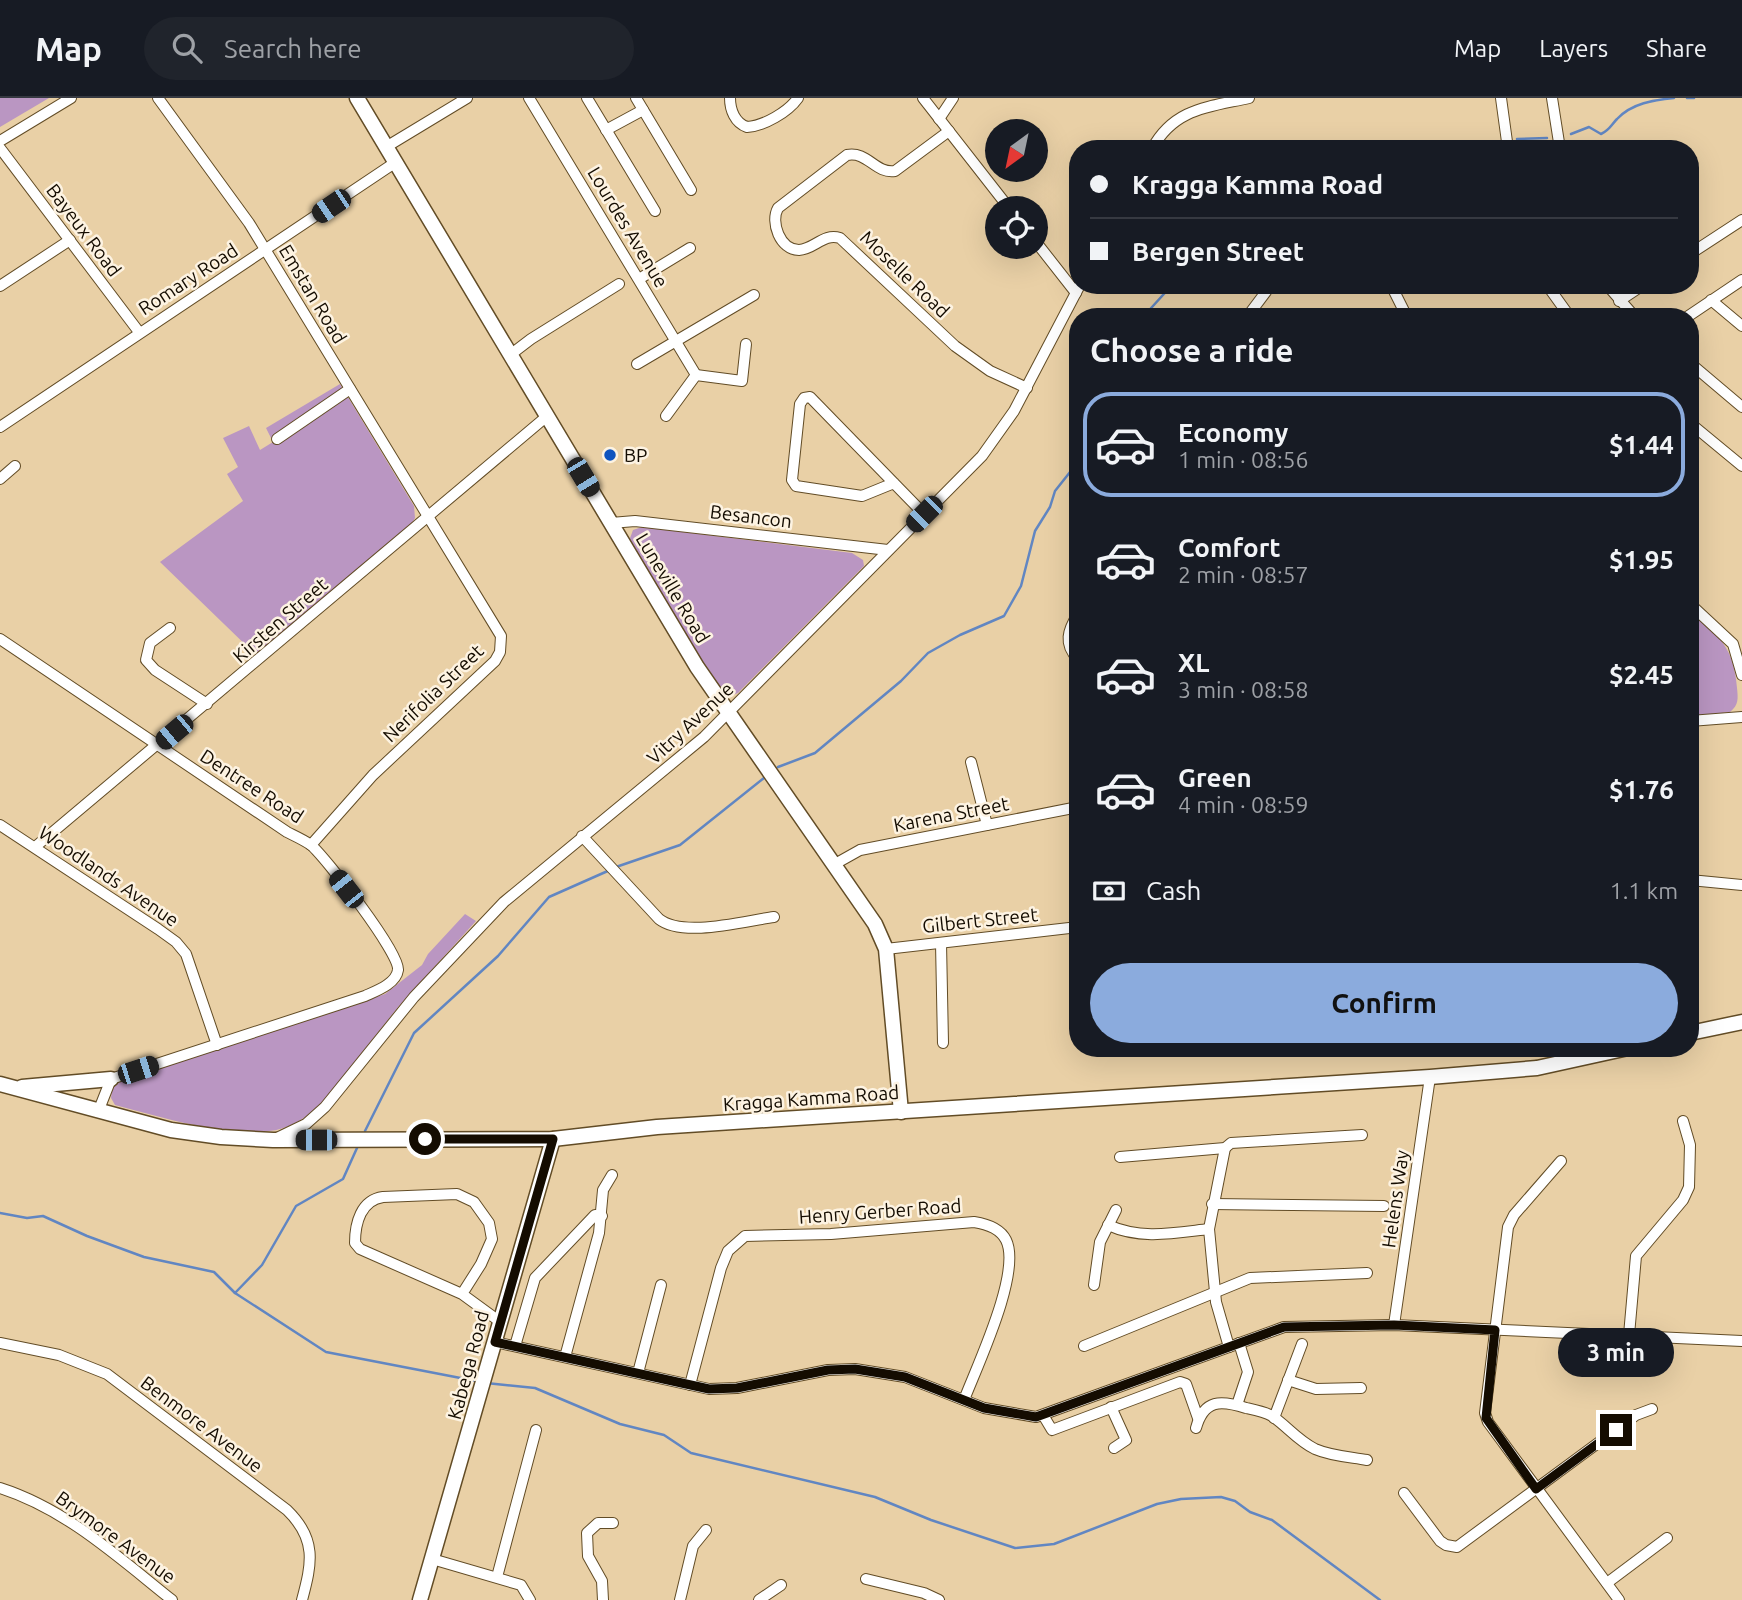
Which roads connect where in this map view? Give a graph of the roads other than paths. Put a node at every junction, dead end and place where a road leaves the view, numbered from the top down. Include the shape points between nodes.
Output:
1 (71, 98) edge
2 (158, 98) edge
3 (357, 98) edge
4 (467, 98) edge
5 (529, 98) edge
6 (587, 98) edge
7 (636, 98) edge
8 (730, 98) edge
9 (798, 98) edge
10 (923, 98) edge
11 (953, 98) edge
12 (1249, 98) edge
13 (1501, 98) edge
14 (1552, 98) edge
15 (643, 110) junction
16 (939, 118) junction
17 (606, 130) junction
18 (949, 131) junction
19 (1158, 140) edge
20 (1507, 140) edge
21 (1559, 140) edge
22 (0, 141) edge
23 (386, 147) junction
24 (0, 148) edge
25 (396, 162) junction
26 (691, 190) dead end
27 (1000, 196) edge
28 (655, 211) dead end
29 (1742, 220) edge
30 (70, 240) junction
31 (690, 248) dead end
32 (1699, 248) edge
33 (265, 249) junction
34 (1048, 255) edge
35 (639, 279) junction
36 (1069, 279) edge
37 (1742, 280) edge
38 (619, 284) dead end
39 (0, 286) edge
40 (1075, 294) edge
41 (1613, 294) edge
42 (1630, 294) edge
43 (754, 295) dead end
44 (1711, 300) junction
45 (1619, 301) junction
46 (1626, 308) edge
47 (1699, 308) edge
48 (1742, 327) edge
49 (139, 332) junction
50 (676, 342) junction
51 (746, 344) dead end
52 (510, 355) junction
53 (637, 364) dead end
54 (1699, 371) edge
55 (696, 374) junction
56 (1027, 388) junction
57 (350, 389) junction
58 (1742, 407) edge
59 (666, 416) dead end
60 (546, 417) junction
61 (0, 427) edge
62 (1699, 430) edge
63 (277, 439) dead end
64 (15, 466) dead end
65 (1742, 466) edge
66 (0, 479) edge
67 (894, 483) junction
68 (924, 514) junction
69 (427, 516) junction
70 (611, 523) junction
71 (888, 550) junction
72 (1699, 613) edge
73 (170, 628) dead end
74 (0, 639) edge
75 (1742, 676) edge
76 (207, 704) junction
77 (728, 713) junction
78 (1742, 717) edge
79 (1699, 720) edge
80 (158, 746) junction
81 (971, 762) dead end
82 (1069, 809) edge
83 (0, 825) edge
84 (987, 825) junction
85 (582, 836) junction
86 (311, 845) junction
87 (35, 847) junction
88 (835, 864) junction
89 (1699, 881) edge
90 (1742, 885) edge
91 (774, 917) dead end
92 (1069, 928) edge
93 (941, 943) junction
94 (886, 949) junction
95 (1742, 1022) edge
96 (1699, 1031) edge
97 (943, 1043) dead end
98 (217, 1045) junction
99 (1587, 1057) edge
100 (1430, 1077) junction
101 (111, 1079) junction
102 (7, 1086) edge
103 (99, 1112) junction
104 (901, 1112) junction
105 (1683, 1121) dead end
106 (1362, 1136) dead end
107 (553, 1139) junction
108 (273, 1140) junction
109 (1225, 1147) junction
110 (1120, 1157) dead end
111 (1561, 1161) dead end
112 (612, 1175) dead end
113 (1212, 1204) junction
114 (1384, 1206) dead end
115 (1116, 1210) dead end
116 (601, 1216) junction
117 (1108, 1225) junction
118 (1209, 1229) junction
119 (1367, 1273) dead end
120 (661, 1285) dead end
121 (1094, 1285) dead end
122 (462, 1294) junction
123 (1215, 1294) junction
124 (499, 1321) junction
125 (1394, 1325) junction
126 (1495, 1330) junction
127 (1629, 1335) junction
128 (1742, 1340) edge
129 (0, 1343) edge
130 (1301, 1344) dead end
131 (1234, 1345) junction
132 (515, 1346) junction
133 (1084, 1346) dead end
134 (494, 1347) junction
135 (565, 1357) junction
136 (638, 1373) junction
137 (1289, 1380) junction
138 (690, 1385) junction
139 (1361, 1388) dead end
140 (964, 1400) junction
141 (1237, 1405) junction
142 (1111, 1407) junction
143 (1652, 1409) dead end
144 (1043, 1415) junction
145 (1274, 1418) junction
146 (536, 1430) dead end
147 (1114, 1448) dead end
148 (1367, 1460) dead end
149 (0, 1488) edge
150 (1536, 1489) junction
151 (1404, 1493) dead end
152 (613, 1523) dead end
153 (706, 1530) dead end
154 (1667, 1538) dead end
155 (432, 1559) junction
156 (497, 1577) junction
157 (866, 1579) dead end
158 (1607, 1583) junction
159 (781, 1585) dead end
160 (172, 1600) edge
161 (302, 1600) edge
162 (420, 1600) edge
163 (530, 1600) edge
164 (603, 1600) edge
165 (680, 1600) edge
166 (759, 1600) edge
167 (939, 1600) edge
168 (1619, 1600) edge

1 - 22 street
2 - 33 street, Emstan Road
3 - 23 main road, Luneville Road
4 - 23 street
5 - 35 street, Lourdes Avenue
6 - 17 street
7 - 15 street
8 - 9 street via 736,120 747,127 762,124
10 - 16 street
11 - 16 street
12 - 19 street via 1195,110 1165,129
13 - 20 street
14 - 21 street
15 - 17 street
15 - 26 street
16 - 18 street
17 - 28 street
18 - 27 street
18 - 56 street, Moselle Road via 895,171 879,169 859,155 847,155 778,208 774,225 796,250 830,236 840,237 955,346 990,372
23 - 25 main road, Luneville Road
24 - 30 street, Bayeux Road
25 - 33 street, Romary Road
25 - 52 main road, Luneville Road
29 - 32 street
30 - 39 street
30 - 49 street, Bayeux Road
31 - 35 street
33 - 49 street, Romary Road
33 - 57 street, Emstan Road
34 - 36 street
35 - 50 street, Lourdes Avenue
37 - 44 street
38 - 52 street
40 - 56 street, Vitry Avenue
41 - 45 street
42 - 45 street
43 - 50 street
44 - 47 street
44 - 48 street
45 - 46 street
49 - 61 street, Romary Road
50 - 53 street
50 - 55 street, Lourdes Avenue
51 - 55 street via 742,381
52 - 60 main road, Luneville Road
54 - 58 street
55 - 59 street
56 - 68 street, Vitry Avenue via 1005,428
57 - 63 street
57 - 69 street, Emstan Road
60 - 69 street, Kirsten Street
60 - 70 main road, Luneville Road
62 - 65 street
64 - 66 street
67 - 67 street via 810,397 804,398 792,480 796,486 862,496
67 - 68 street
68 - 71 street, Vitry Avenue
69 - 76 street, Kirsten Street
69 - 86 street, Nerifolia Street via 501,636 500,652 373,775
70 - 71 street, Besancon via 635,521
70 - 77 main road, Luneville Road
71 - 77 street, Vitry Avenue
72 - 75 street via 1732,644
73 - 76 street via 150,643 146,660
74 - 80 street, Dentree Road
76 - 80 street, Kirsten Street
77 - 85 street, Vitry Avenue via 668,769
77 - 88 main road, Luneville Road
78 - 79 street
80 - 86 street, Dentree Road
80 - 87 street, Kirsten Street
81 - 84 street
82 - 84 street, Karena Street
83 - 87 street, Woodlands Avenue
84 - 88 street, Karena Street via 860,850
85 - 91 street via 659,919 672,927
85 - 108 street, Vitry Avenue via 504,902 414,997 315,1117
86 - 98 street, Dentree Road via 387,943 398,971 392,982 365,996
87 - 98 street, Woodlands Avenue via 182,948
88 - 94 main road, Luneville Road
89 - 90 street
92 - 93 street, Gilbert Street
93 - 94 street, Gilbert Street
93 - 97 street
94 - 104 main road, Luneville Road
95 - 96 main road
98 - 101 street
99 - 100 main road, Kragga Kamma Road via 1537,1068
100 - 104 main road, Kragga Kamma Road
100 - 125 street, Helens Way
101 - 102 main road
101 - 103 street
102 - 103 main road, Kragga Kamma Road
103 - 108 main road, Kragga Kamma Road via 195,1135
104 - 107 main road, Kragga Kamma Road via 657,1127
105 - 127 street via 1690,1145 1689,1187 1636,1256
106 - 109 street via 1231,1143
107 - 108 main road, Kragga Kamma Road
107 - 124 main road, Kabega Road
109 - 110 street
109 - 113 street
111 - 126 street via 1511,1221
112 - 116 street via 603,1191
113 - 114 street
113 - 118 street
115 - 117 street
116 - 132 street via 595,1215 535,1278
116 - 135 street
117 - 118 street via 1140,1235
117 - 121 street via 1098,1252
118 - 123 street
119 - 123 street via 1250,1279
120 - 136 street
122 - 122 street via 360,1249 355,1235 365,1206 375,1198 457,1194 474,1202 489,1223 492,1238
122 - 124 street
123 - 131 street
123 - 133 street
124 - 134 main road, Kabega Road
125 - 126 street
125 - 131 street via 1284,1327
126 - 127 street
126 - 150 street via 1486,1418
127 - 128 street
129 - 161 street, Benmore Avenue via 59,1355 107,1374 287,1510 300,1522 310,1546
130 - 137 street
131 - 141 street via 1248,1372
131 - 144 street
132 - 134 street
132 - 135 street
134 - 155 main road, Kabega Road
135 - 136 street
136 - 138 street
137 - 139 street via 1316,1389
137 - 145 street
138 - 140 street via 737,1388 855,1369 905,1377
138 - 140 street, Henry Gerber Road via 721,1268 728,1251 745,1236 974,1222 1002,1234 1010,1259 993,1327
140 - 144 street via 1024,1417
141 - 142 street via 1213,1405 1202,1411 1197,1423 1186,1384 1180,1382
141 - 145 street
142 - 144 street via 1052,1430
142 - 147 street via 1126,1440
143 - 150 street via 1636,1415
145 - 148 street via 1316,1449
146 - 156 street
149 - 160 street, Brymore Avenue via 58,1512
150 - 151 street via 1453,1547 1436,1537
150 - 158 street
152 - 164 street via 598,1523 587,1533 588,1556 602,1581
153 - 165 street via 694,1546
154 - 158 street
155 - 156 street
155 - 162 main road, Kabega Road
156 - 163 street via 521,1585
157 - 167 street
158 - 168 street
159 - 166 street

